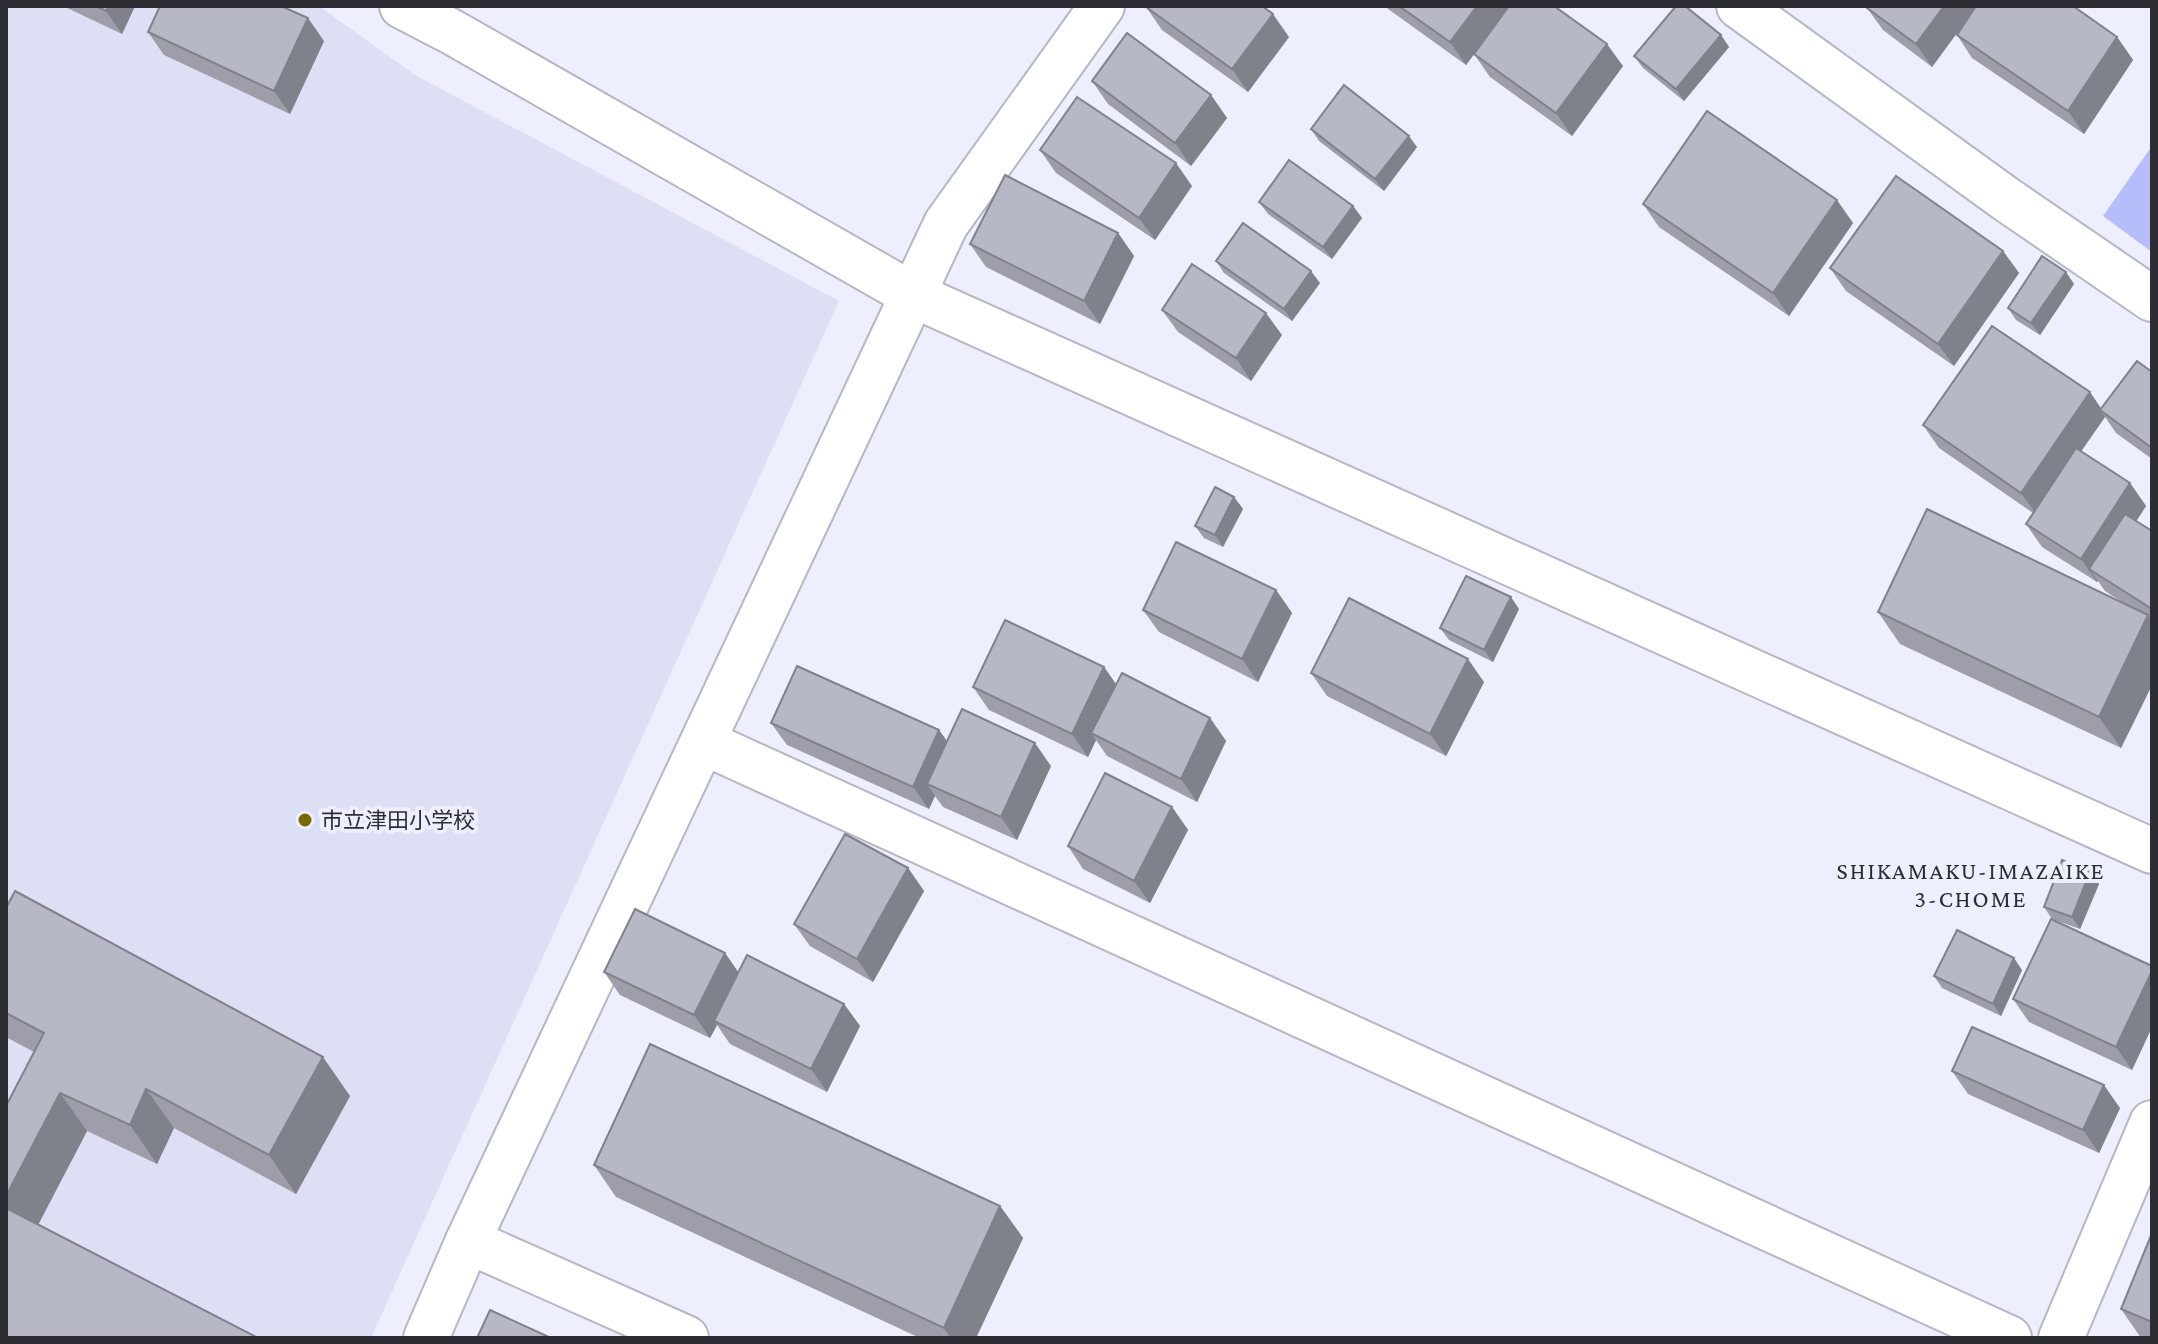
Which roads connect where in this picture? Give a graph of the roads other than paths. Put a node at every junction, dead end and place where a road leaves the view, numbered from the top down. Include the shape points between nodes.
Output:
1 (402, 6) edge
2 (1102, 6) edge
3 (1739, 6) edge
4 (462, 19) edge
5 (911, 294) junction
6 (2152, 299) edge
7 (703, 742) junction
8 (2152, 851) edge
9 (2152, 1123) edge
10 (468, 1241) junction
11 (426, 1338) edge
12 (686, 1338) edge
13 (2009, 1338) edge
14 (2061, 1338) edge

1 - 4 street
2 - 5 street via 946,224
3 - 6 street
4 - 5 street
5 - 7 street
5 - 8 street
7 - 10 street
7 - 13 street
9 - 14 street
10 - 11 street
10 - 12 street

